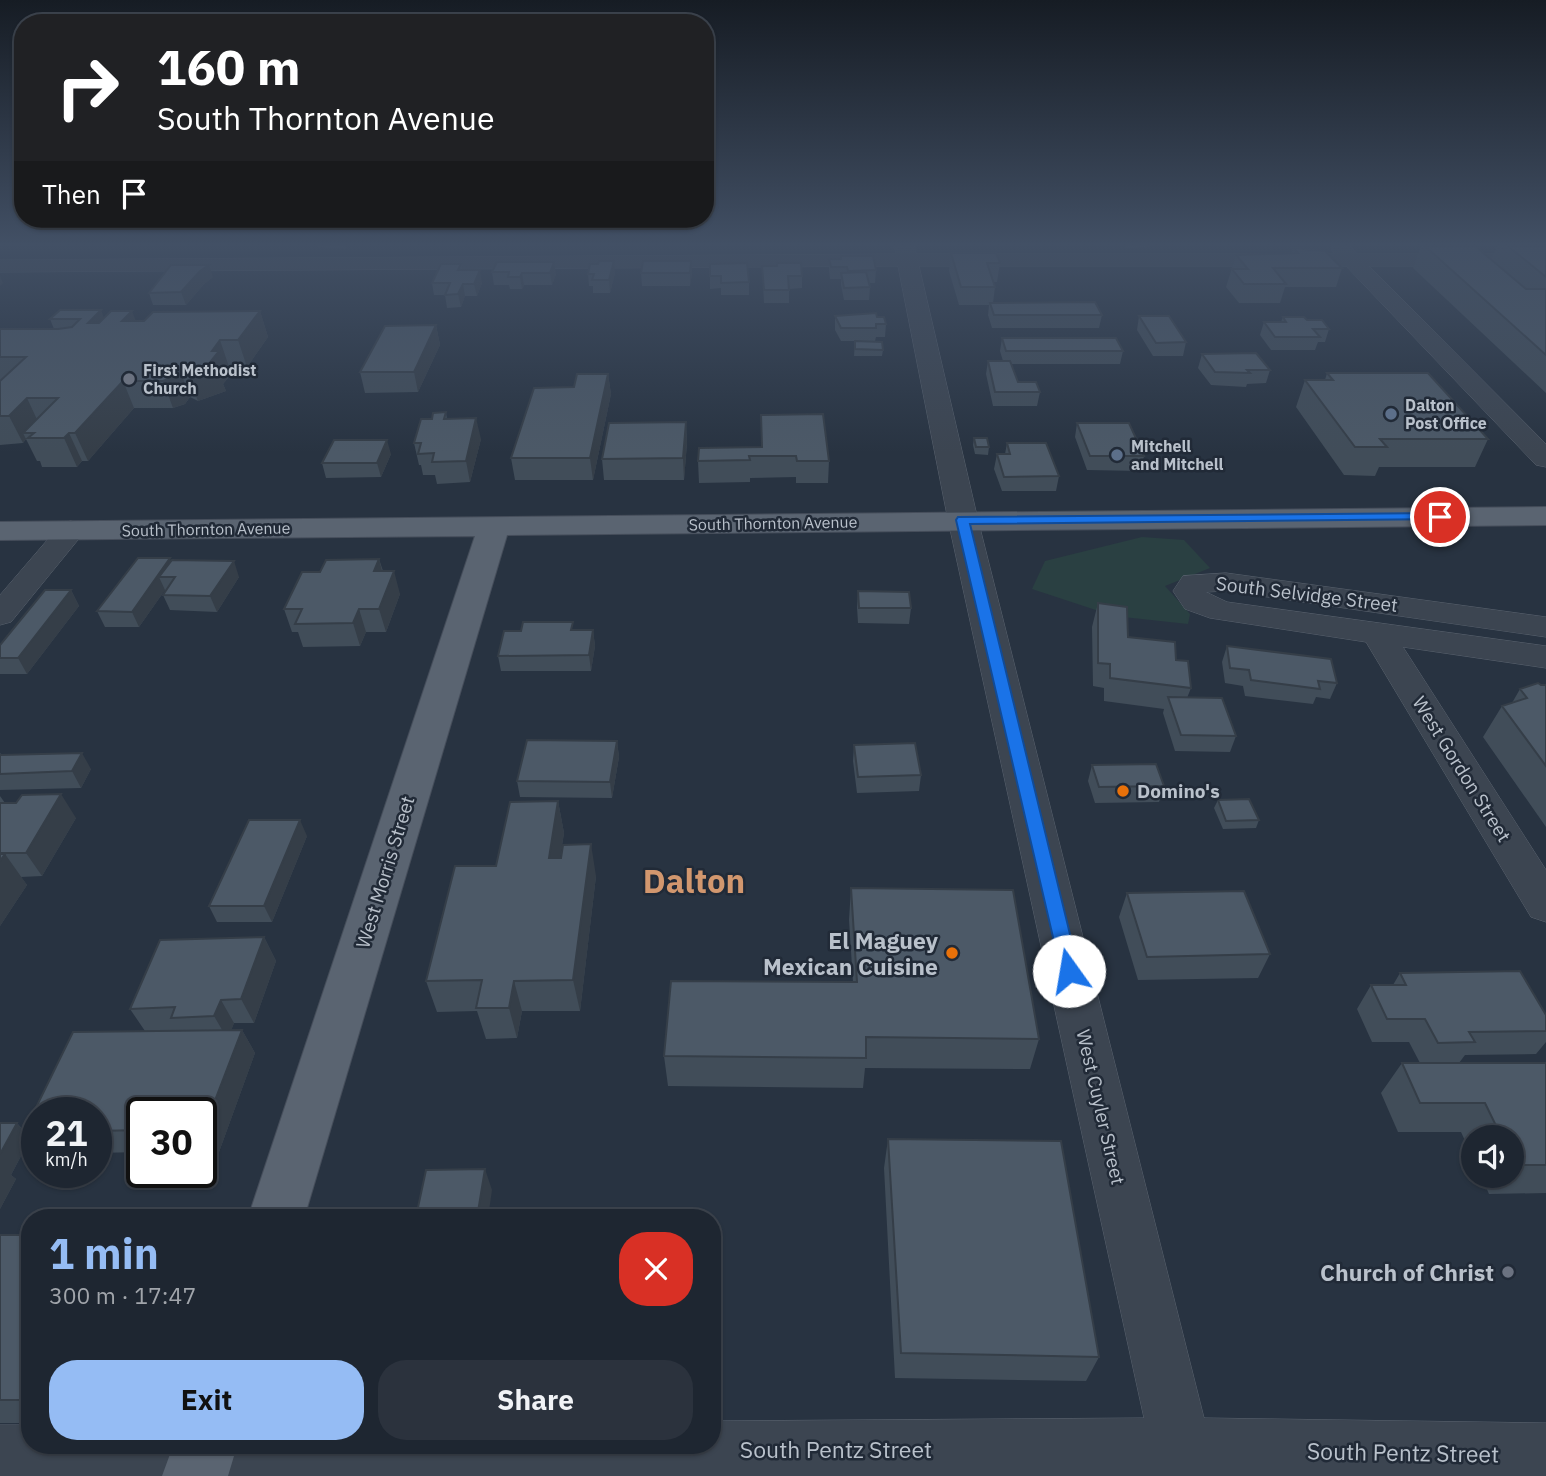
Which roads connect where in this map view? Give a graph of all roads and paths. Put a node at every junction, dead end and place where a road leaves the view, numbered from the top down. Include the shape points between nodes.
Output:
1 (918, 315) edge
2 (1406, 315) edge
3 (1546, 458) edge
4 (1546, 516) edge
5 (963, 520) junction
6 (494, 526) junction
7 (71, 530) junction
8 (0, 531) edge
9 (0, 615) edge
10 (1546, 627) edge
11 (1378, 634) junction
12 (1546, 657) edge
13 (1546, 905) edge
14 (279, 1209) edge
15 (1546, 1454) edge
16 (0, 1456) edge
17 (201, 1458) edge
18 (1185, 1462) edge

1 - 5 street, West Cuyler Street
2 - 3 street
4 - 5 main road, South Thornton Avenue
5 - 6 main road, South Thornton Avenue
5 - 18 street, West Cuyler Street
6 - 7 main road, South Thornton Avenue
6 - 14 main road, West Morris Street
7 - 8 main road, South Thornton Avenue
7 - 9 street
10 - 11 street, South Selvidge Street via 1226,582 1201,581 1189,591 1196,602 1221,611
11 - 12 street, South Selvidge Street
11 - 13 street, West Gordon Street
15 - 18 street, South Pentz Street
16 - 17 street, South Pentz Street
17 - 18 street, South Pentz Street

